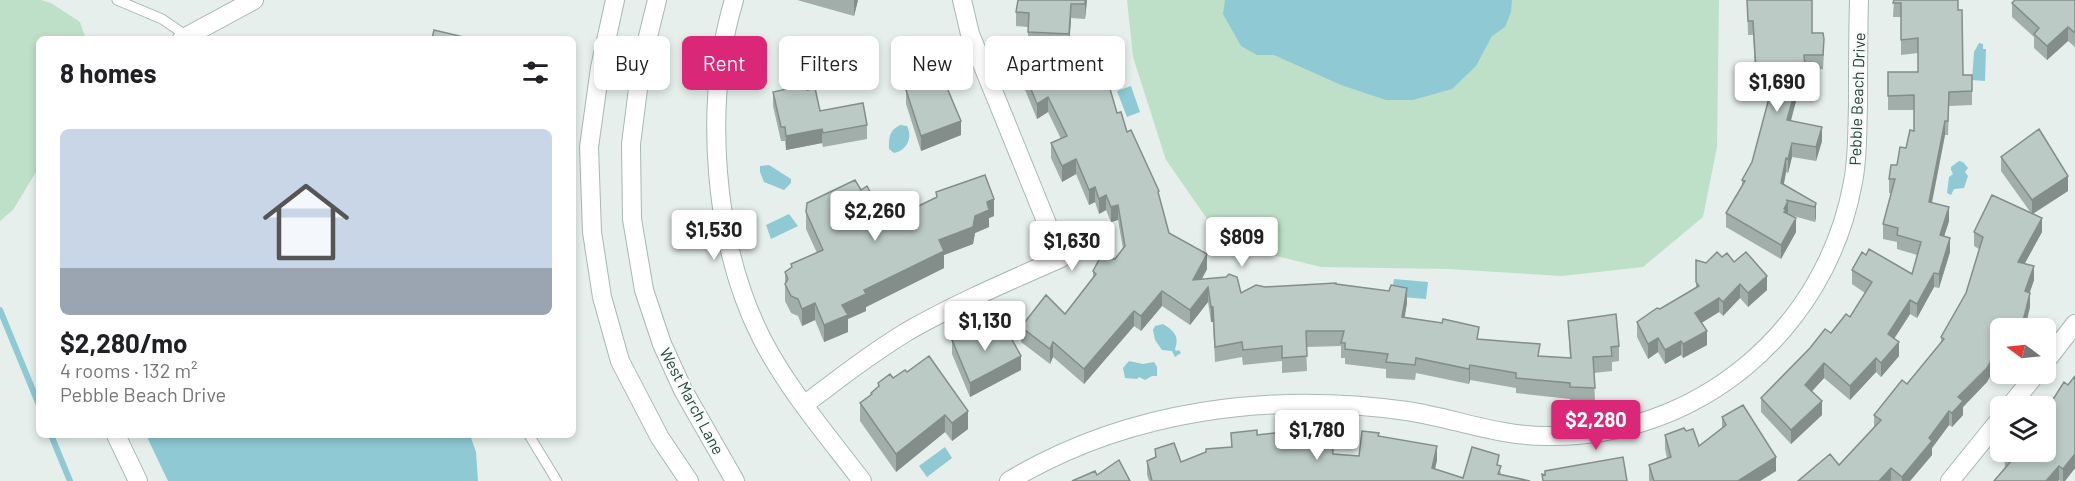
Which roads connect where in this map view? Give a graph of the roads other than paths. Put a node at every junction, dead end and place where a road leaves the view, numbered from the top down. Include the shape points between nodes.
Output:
1 (117, 0) edge
2 (254, 0) edge
3 (615, 0) edge
4 (654, 0) edge
5 (734, 0) edge
6 (962, 0) edge
7 (1859, 0) edge
8 (184, 36) edge
9 (187, 36) edge
10 (2075, 324) edge
11 (2056, 348) edge
12 (2028, 384) edge
13 (2018, 396) edge
14 (804, 405) junction
15 (1990, 432) edge
16 (117, 438) edge
17 (531, 438) edge
18 (138, 481) edge
19 (557, 481) edge
20 (689, 481) edge
21 (735, 481) edge
22 (862, 481) edge
23 (1009, 481) edge
24 (1950, 481) edge

1 - 8 lane via 162,19
2 - 9 street
3 - 20 street via 589,147 592,232 602,297 620,361 660,438
4 - 21 street, West March Lane via 631,144 633,219 644,290 683,390
5 - 14 street via 719,67 716,113 724,216 746,304 762,339
6 - 14 street via 970,34 1061,258 908,332
7 - 23 street, Pebble Beach Drive via 1856,160 1846,215 1833,251 1816,285 1774,341 1748,366 1708,393 1649,420 1581,435 1509,433 1363,405 1312,402 1211,410 1119,432 1068,451
10 - 11 street
12 - 13 street
14 - 22 street
15 - 24 street
16 - 18 street
17 - 19 lane

